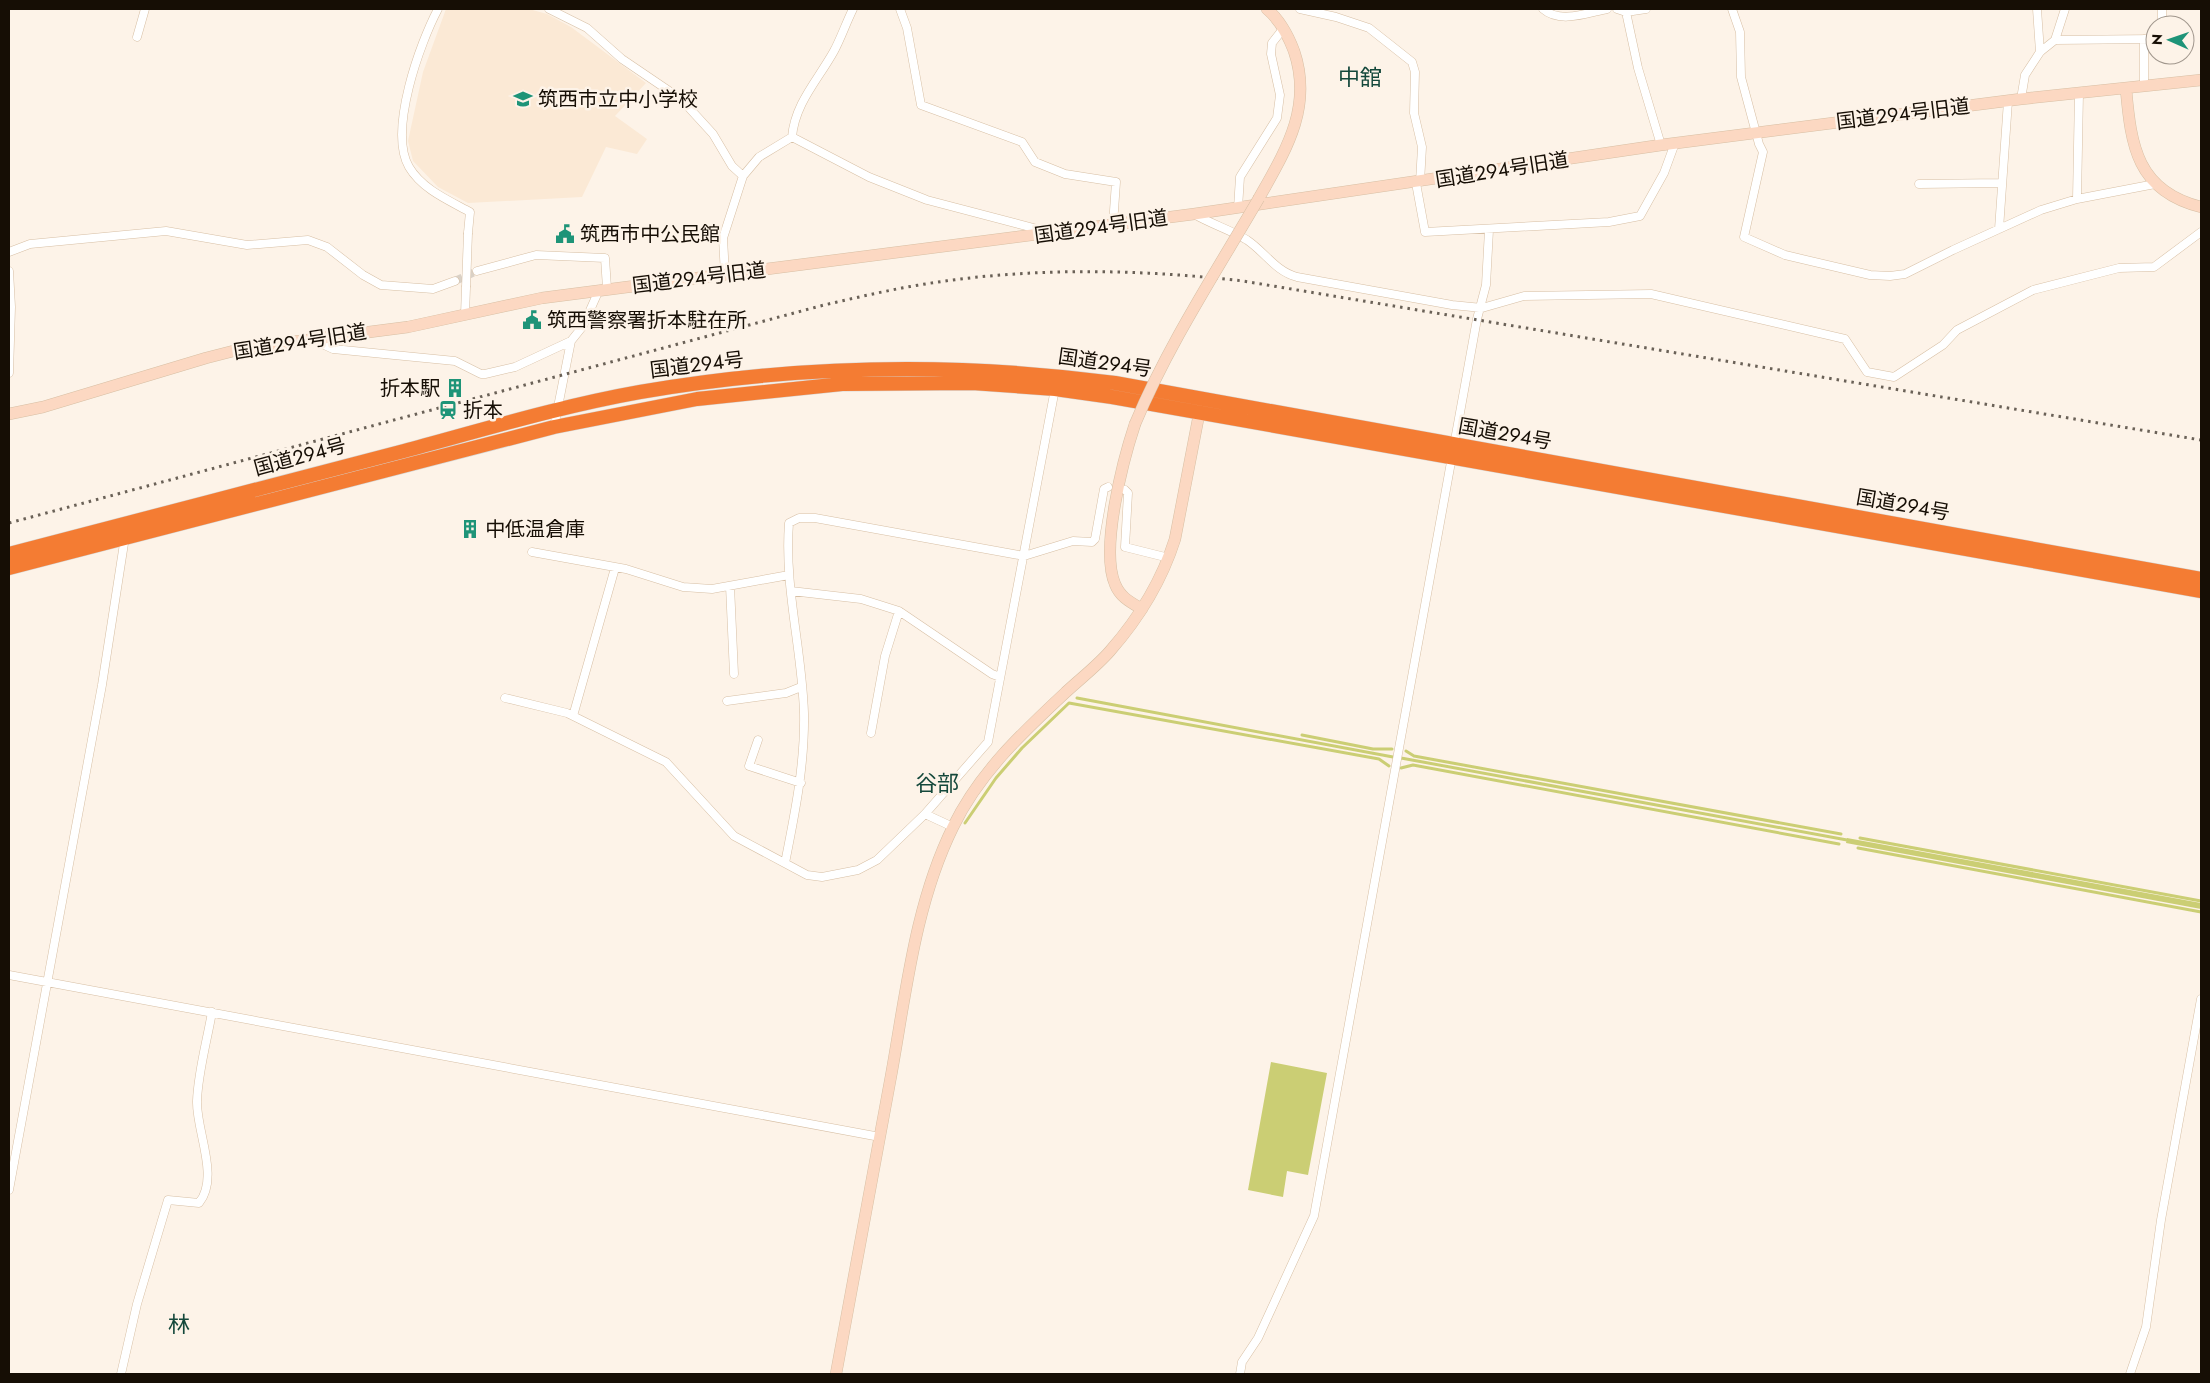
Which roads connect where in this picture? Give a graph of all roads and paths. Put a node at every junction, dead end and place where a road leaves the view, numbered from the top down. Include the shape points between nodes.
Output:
1 (145, 9) edge
2 (438, 9) edge
3 (549, 9) edge
4 (853, 9) edge
5 (900, 9) edge
6 (1267, 9) edge
7 (1300, 9) edge
8 (1543, 9) edge
9 (1607, 9) edge
10 (1617, 9) edge
11 (1646, 9) edge
12 (1732, 9) edge
13 (2037, 9) edge
14 (2065, 9) edge
15 (1626, 12) junction
16 (1284, 28) junction
17 (137, 37) dead end
18 (2144, 39) joint
19 (2055, 40) junction
20 (2040, 52) junction
21 (2201, 80) edge
22 (2144, 86) junction
23 (2126, 89) junction
24 (2079, 93) junction
25 (2021, 99) junction
26 (2008, 101) junction
27 (1757, 133) junction
28 (792, 137) junction
29 (1676, 144) junction
30 (1661, 145) junction
31 (743, 176) junction
32 (1418, 182) junction
33 (2002, 183) junction
34 (1919, 184) dead end
35 (2155, 184) junction
36 (2077, 199) junction
37 (2201, 207) edge
38 (1238, 208) junction
39 (1194, 214) junction
40 (1113, 225) junction
41 (1999, 229) junction
42 (1488, 230) junction
43 (2201, 232) edge
44 (1052, 233) junction
45 (9, 252) edge
46 (9, 271) edge
47 (477, 271) tunnel mouth
48 (725, 275) junction
49 (455, 281) tunnel mouth
50 (603, 289) junction
51 (1482, 308) junction
52 (465, 315) junction
53 (317, 339) junction
54 (572, 341) junction
55 (9, 373) edge
56 (1055, 389) junction
57 (1202, 399) junction
58 (558, 411) junction
59 (1199, 413) junction
60 (9, 414) edge
61 (554, 427) junction
62 (1454, 452) junction
63 (1108, 487) dead end
64 (1125, 490) dead end
65 (125, 537) junction
66 (532, 552) dead end
67 (9, 554) edge
68 (1024, 556) junction
69 (1169, 558) junction
70 (9, 568) edge
71 (615, 568) junction
72 (789, 575) junction
73 (2201, 579) edge
74 (730, 586) junction
75 (791, 591) junction
76 (2201, 591) edge
77 (1142, 609) junction
78 (899, 611) junction
79 (734, 674) dead end
80 (1000, 677) junction
81 (801, 687) junction
82 (505, 698) dead end
83 (727, 701) dead end
84 (573, 716) junction
85 (871, 733) dead end
86 (758, 740) dead end
87 (801, 783) junction
88 (925, 814) junction
89 (953, 827) junction
90 (785, 863) junction
91 (9, 975) edge
92 (46, 982) junction
93 (2201, 999) edge
94 (212, 1012) junction
95 (880, 1137) junction
96 (9, 1190) edge
97 (121, 1374) edge
98 (836, 1374) edge
99 (1240, 1374) edge
100 (2130, 1374) edge

1 - 17 street
2 - 52 street, bridge via 411,83 401,139 408,166 424,185 470,212
3 - 31 street via 587,28 622,59 681,99 713,134 732,166
4 - 28 street via 834,51 799,108
5 - 40 street via 907,28 921,105 1022,142 1035,162 1064,174 1116,182
6 - 16 street
7 - 32 street via 1369,28 1412,62 1415,72 1414,113 1422,148
8 - 9 street via 1550,15 1563,17
10 - 15 street
11 - 15 street
12 - 27 street via 1740,32 1741,77
13 - 20 street
14 - 19 street
15 - 30 street via 1638,68
16 - 38 street via 1272,43 1271,54 1280,108 1240,177
16 - 77 street, bridge via 1298,62 1301,99 1292,133 1259,198 1164,363 1135,424 1122,469 1109,552 1110,567 1121,595
18 - 19 street
18 - 22 street
19 - 20 street
20 - 25 street via 2025,75
21 - 22 street, 国道294号旧道
22 - 23 street, 国道294号旧道
23 - 24 street, 国道294号旧道
23 - 35 street via 2132,144
24 - 25 street, 国道294号旧道
24 - 36 street
25 - 26 street, 国道294号旧道
26 - 27 street, 国道294号旧道
26 - 33 street
27 - 29 street, 国道294号旧道
27 - 41 street via 1763,152 1744,237 1785,254 1870,275 1890,276 1905,274
28 - 31 street via 759,157
28 - 44 street via 869,177 926,200
29 - 30 street, 国道294号旧道
29 - 42 street via 1640,216 1609,222
30 - 32 street, 国道294号旧道
31 - 48 street via 723,238
32 - 38 street, 国道294号旧道
32 - 42 street via 1424,232
33 - 34 street
33 - 41 street
35 - 36 street
35 - 37 street via 2182,201
36 - 41 street via 2041,210
38 - 39 street, 国道294号旧道
39 - 40 street, 国道294号旧道
39 - 51 street via 1247,240 1287,274
40 - 44 street, 国道294号旧道
42 - 51 street
43 - 51 street via 2154,267 2119,268 2033,290 1957,330 1944,345 1894,377 1867,372 1845,339 1651,294 1524,296
44 - 48 street, 国道294号旧道
45 - 49 street via 30,244 166,231 247,245 308,240 327,247 381,285 433,289
46 - 55 street
47 - 50 street via 536,255 604,258
48 - 50 street, 国道294号旧道
50 - 52 street, 国道294号旧道 via 510,303
50 - 54 street
51 - 62 street via 1477,319
52 - 53 street, 国道294号旧道 via 408,327
53 - 54 street via 320,344 333,349 455,361 481,374 515,367
53 - 60 street, 国道294号旧道 via 245,348
54 - 58 street
56 - 59 highway, 国道294号
56 - 61 highway, 国道294号 via 929,382 800,387 697,398
56 - 68 street
57 - 58 highway, 国道294号 via 1057,376 885,369 696,384 640,392
57 - 59 street
57 - 62 highway, 国道294号
58 - 61 street
58 - 67 highway, 国道294号
59 - 62 highway, 国道294号
59 - 69 street
61 - 65 highway, 国道294号
62 - 73 highway, 国道294号
62 - 76 highway, 国道294号
62 - 99 street via 1314,1216 1258,1338 1242,1362
63 - 68 street via 1104,489 1092,542 1073,541
64 - 69 street via 1128,493 1125,547
65 - 70 highway, 国道294号
65 - 92 street via 102,685
66 - 71 street
68 - 72 street via 815,518 800,518 789,524
68 - 80 street
69 - 77 street
71 - 74 street via 683,587 712,589
71 - 84 street
72 - 74 street
72 - 75 street
74 - 79 street
75 - 78 street via 861,599
75 - 81 street
77 - 89 street via 1110,652 1013,742 978,786
78 - 80 street
78 - 85 street via 885,656
80 - 88 street via 988,742
81 - 83 street via 786,693
81 - 87 street via 804,712
82 - 84 street
84 - 90 street via 666,762 734,836
86 - 87 street via 748,766
87 - 90 street
88 - 89 street
88 - 90 street via 877,860 858,870 807,876
89 - 95 street via 923,909
91 - 92 street
92 - 94 street
92 - 96 street
93 - 100 street via 2161,1220 2146,1327
94 - 95 street
94 - 97 street via 197,1102 208,1171 204,1198 200,1203 168,1200
95 - 98 street

